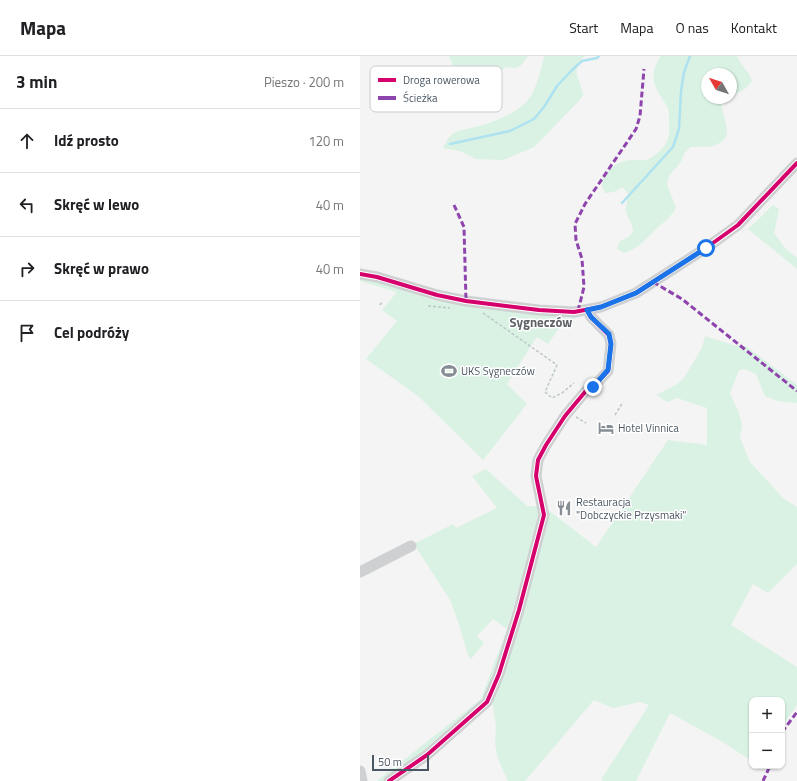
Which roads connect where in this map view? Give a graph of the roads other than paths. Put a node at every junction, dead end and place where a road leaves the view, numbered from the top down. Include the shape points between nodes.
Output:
1 (797, 163) edge
2 (360, 274) edge
3 (587, 310) junction
4 (411, 546) dead end
5 (360, 572) edge
6 (360, 771) edge
7 (362, 781) edge
8 (389, 781) edge

1 - 3 street via 738,225 706,248 636,293
2 - 3 street via 466,301 539,310
3 - 8 street via 609,334 611,344 608,370 565,416 538,460 536,476 544,516 499,674 487,702 427,755
4 - 5 street
6 - 7 street

